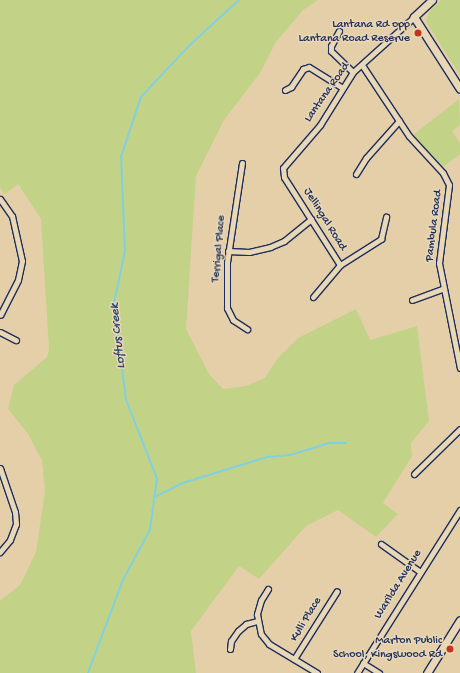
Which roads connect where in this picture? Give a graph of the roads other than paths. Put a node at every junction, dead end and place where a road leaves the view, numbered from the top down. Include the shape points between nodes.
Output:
1 (432, 0) edge
2 (414, 17) junction
3 (339, 31) dead end
4 (362, 65) junction
5 (354, 72) junction
6 (342, 88) junction
7 (460, 89) edge
8 (285, 90) dead end
9 (399, 121) junction
10 (242, 163) dead end
11 (283, 171) joint
12 (356, 174) dead end
13 (0, 199) edge
14 (386, 217) dead end
15 (311, 219) junction
16 (228, 251) junction
17 (340, 265) junction
18 (443, 289) junction
19 (313, 297) dead end
20 (412, 300) dead end
21 (0, 315) edge
22 (247, 329) dead end
23 (0, 332) edge
24 (460, 337) edge
25 (454, 338) junction
26 (16, 340) dead end
27 (460, 368) edge
28 (460, 429) edge
29 (0, 468) edge
30 (414, 474) dead end
31 (460, 510) edge
32 (381, 544) dead end
33 (0, 552) edge
34 (419, 572) junction
35 (268, 589) dead end
36 (337, 591) dead end
37 (460, 620) edge
38 (257, 621) junction
39 (230, 649) dead end
40 (294, 659) junction
41 (363, 663) junction
42 (317, 673) edge
43 (357, 673) edge
44 (380, 673) edge
45 (427, 673) edge

1 - 2 street, Lantana Road
2 - 4 street, Lantana Road
2 - 7 street
3 - 5 street via 331,51
4 - 5 street, Lantana Road
4 - 9 street, Pambula Road
5 - 6 street, Lantana Road
6 - 8 street via 309,66 303,69 291,87
6 - 11 street, Lantana Road via 320,125
9 - 12 street via 366,158
9 - 18 street, Pambula Road via 450,185 439,263
10 - 16 street, Terrigal Place
11 - 15 street, Jellingal Road
13 - 21 street via 12,216 22,261 18,280
14 - 17 street via 381,239
15 - 16 street via 270,248 239,253
15 - 17 street, Jellingal Road
16 - 22 street, Terrigal Place via 227,308 233,320
17 - 19 street, Jellingal Road
18 - 20 street
18 - 25 street, Pambula Road
23 - 26 street
24 - 25 street
25 - 27 street, Pambula Road
28 - 30 street
29 - 33 street via 15,512 16,524 10,540
31 - 34 street, Warilda Avenue
32 - 34 street
34 - 41 street, Warilda Avenue
35 - 38 street via 258,606
36 - 40 street, Kulli Place
37 - 45 street
38 - 39 street via 246,624 238,631 231,641
38 - 40 street via 264,639
40 - 42 street
41 - 43 street, Warilda Avenue
41 - 44 street

